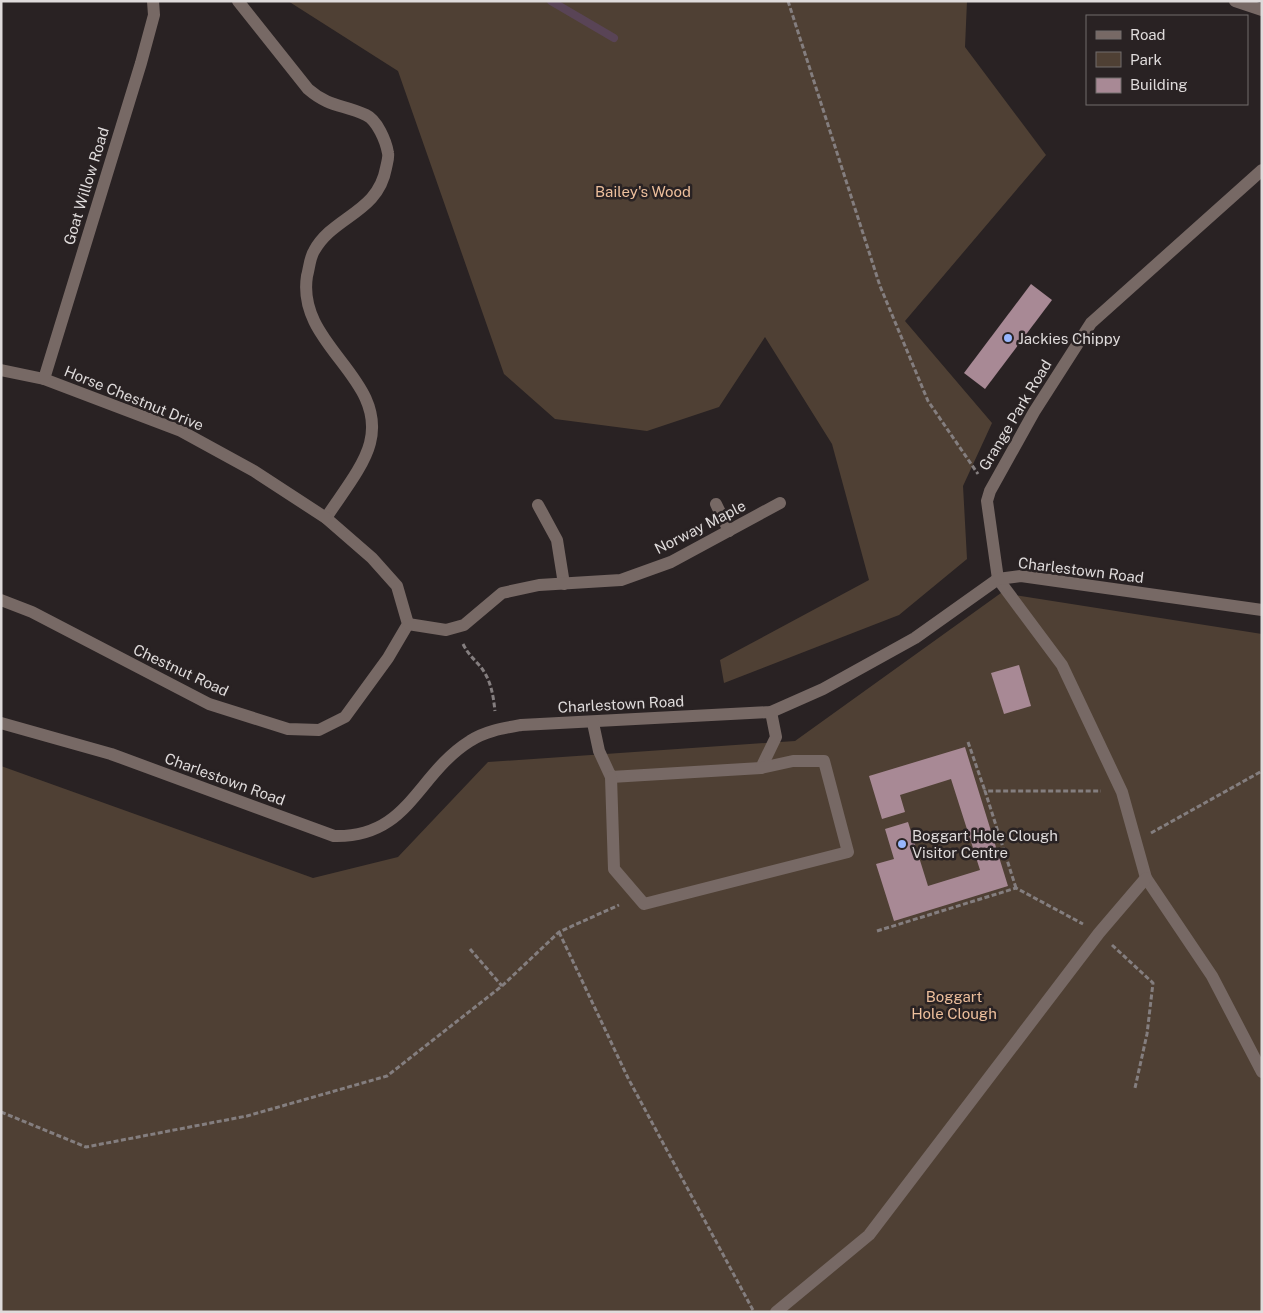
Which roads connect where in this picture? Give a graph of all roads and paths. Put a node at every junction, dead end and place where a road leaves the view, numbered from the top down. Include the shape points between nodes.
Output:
1 (153, 1) edge
2 (238, 1) edge
3 (788, 1) edge
4 (1235, 1) edge
5 (1262, 10) edge
6 (1262, 170) edge
7 (1, 370) edge
8 (44, 380) junction
9 (990, 491) junction
10 (780, 503) dead end
11 (716, 504) dead end
12 (538, 505) dead end
13 (326, 518) junction
14 (729, 530) junction
15 (998, 579) junction
16 (564, 584) junction
17 (1, 600) edge
18 (1262, 610) edge
19 (408, 624) junction
20 (458, 627) junction
21 (771, 712) junction
22 (594, 722) junction
23 (1, 723) edge
24 (497, 729) junction
25 (968, 742) dead end
26 (761, 768) junction
27 (1262, 771) edge
28 (611, 777) junction
29 (985, 791) junction
30 (1122, 792) junction
31 (1135, 842) junction
32 (1146, 878) junction
33 (1016, 888) junction
34 (636, 895) junction
35 (876, 931) dead end
36 (559, 932) junction
37 (1099, 933) junction
38 (470, 949) dead end
39 (502, 986) junction
40 (1262, 1072) edge
41 (1136, 1088) dead end
42 (1, 1112) edge
43 (754, 1312) edge
44 (776, 1312) edge

1 - 8 street, Goat Willow Road via 154,15 141,62
2 - 13 street via 308,89 335,106 367,115 381,133 388,154 383,184 363,207 334,227 313,251 307,278 308,306 315,324 365,396 372,416 370,443
3 - 9 path via 880,286 920,384 928,401
4 - 5 street
6 - 9 street, Grange Park Road via 1091,323 1034,412
7 - 8 street, Horse Chestnut Drive
8 - 13 street, Horse Chestnut Drive via 181,431 254,471
9 - 15 street, Grange Park Road via 987,501
10 - 14 street, Norway Maple
11 - 14 street
12 - 16 street via 557,540
13 - 19 street via 372,558 397,586
14 - 16 street, Norway Maple via 671,562 621,580
15 - 18 street, Charlestown Road via 1021,576
15 - 21 street, Charlestown Road via 915,638 823,689
15 - 30 street via 1062,665
16 - 20 street, Norway Maple via 502,593
17 - 19 street, Chestnut Road via 32,612 208,704 288,729 318,730 345,717 388,658
19 - 20 street via 446,630
20 - 24 path via 469,657 484,672 492,687
21 - 22 street, Charlestown Road
21 - 26 street via 776,737
22 - 24 street, Charlestown Road
22 - 28 street via 599,751
23 - 24 street, Charlestown Road via 111,754 334,836 351,836 385,825 400,814 432,774 470,740
25 - 29 path
26 - 28 street
26 - 34 street via 793,761 824,761 848,852 644,904
27 - 31 path
28 - 34 street via 614,870
29 - 30 path
29 - 33 path
30 - 31 street
31 - 32 street
32 - 37 street
32 - 40 street via 1212,976
33 - 35 path
33 - 37 path
34 - 36 path
36 - 39 path
36 - 43 path via 628,1078
37 - 41 path via 1153,983
37 - 44 street via 869,1235
38 - 39 path
39 - 42 path via 387,1076 247,1116 86,1147

